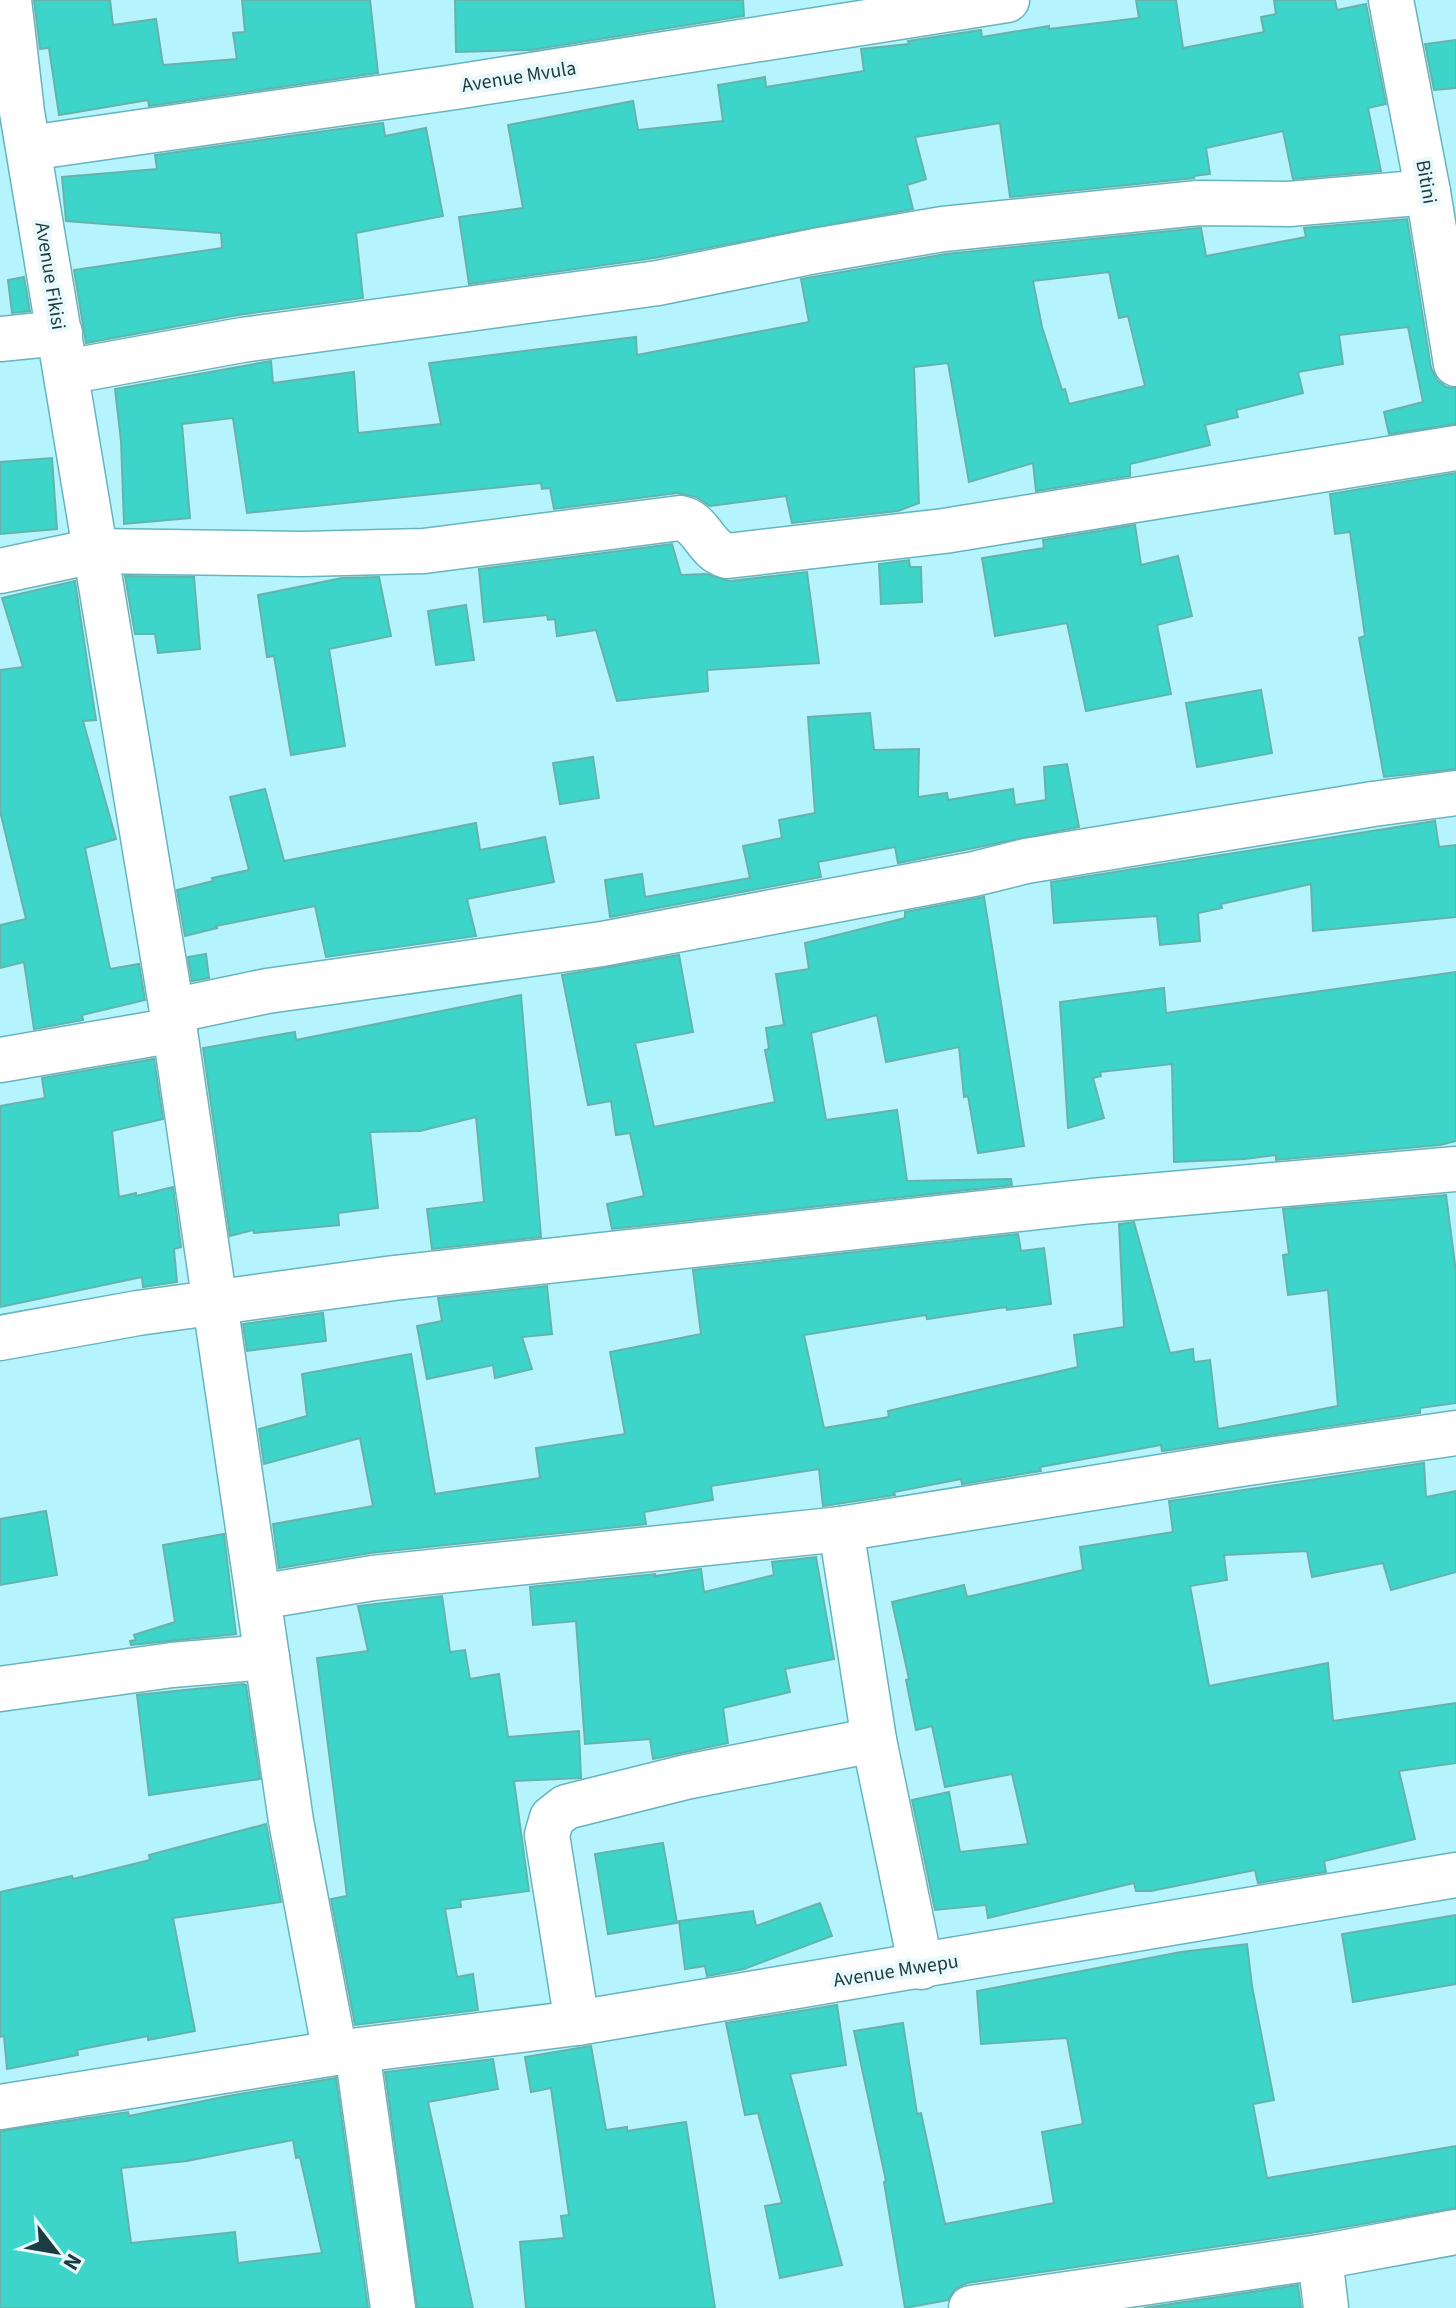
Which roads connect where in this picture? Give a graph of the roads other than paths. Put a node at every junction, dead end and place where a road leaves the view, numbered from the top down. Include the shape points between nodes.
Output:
1 (9, 0) edge
2 (1007, 0) edge
3 (1391, 0) edge
4 (17, 125) edge
5 (1428, 192) junction
6 (1449, 272) edge
7 (0, 339) edge
8 (63, 353) junction
9 (1456, 364) edge
10 (1456, 448) edge
11 (94, 551) junction
12 (0, 571) edge
13 (1456, 793) edge
14 (173, 1021) junction
15 (0, 1060) edge
16 (1456, 1169) edge
17 (216, 1304) junction
18 (0, 1338) edge
19 (1456, 1433) edge
20 (841, 1529) junction
21 (259, 1597) junction
22 (267, 1657) junction
23 (0, 1689) edge
24 (874, 1740) junction
25 (1456, 1875) edge
26 (921, 1967) junction
27 (577, 2023) junction
28 (346, 2052) junction
29 (0, 2107) edge
30 (1456, 2232) edge
31 (1320, 2257) junction
32 (1058, 2301) edge
33 (393, 2308) edge
34 (971, 2308) edge
35 (1326, 2308) edge

1 - 4 street, Avenue Fikisi
2 - 4 street, Avenue Mvula via 426,92
3 - 5 street, Bitini
4 - 8 street, Avenue Fikisi
5 - 6 street, Bitini
5 - 8 street via 1289,204 1198,203 943,229 658,283 242,340
6 - 9 street, Bitini
7 - 8 street
8 - 11 street, Avenue Fikisi
10 - 11 street via 944,531 727,556 712,549 694,524 680,518 424,551
11 - 12 street
11 - 14 street, Avenue Fikisi
13 - 14 street via 1026,861 617,942 267,991
14 - 15 street
14 - 17 street, Avenue Fikisi
16 - 17 street via 1092,1201 394,1278
17 - 18 street
17 - 21 street, Avenue Fikisi
19 - 20 street
20 - 21 street via 373,1578
20 - 24 street
21 - 22 street, Avenue Fikisi
22 - 23 street
22 - 28 street, Avenue Fikisi via 291,1821
24 - 26 street
24 - 27 street via 686,1777 566,1807 552,1818 547,1835
25 - 26 street, Avenue Mwepu
26 - 27 street, Avenue Mwepu
27 - 28 street, Avenue Mwepu
28 - 29 street, Avenue Mwepu
28 - 33 street, Avenue Fikisi
30 - 31 street
31 - 32 street
31 - 35 street
32 - 34 street

